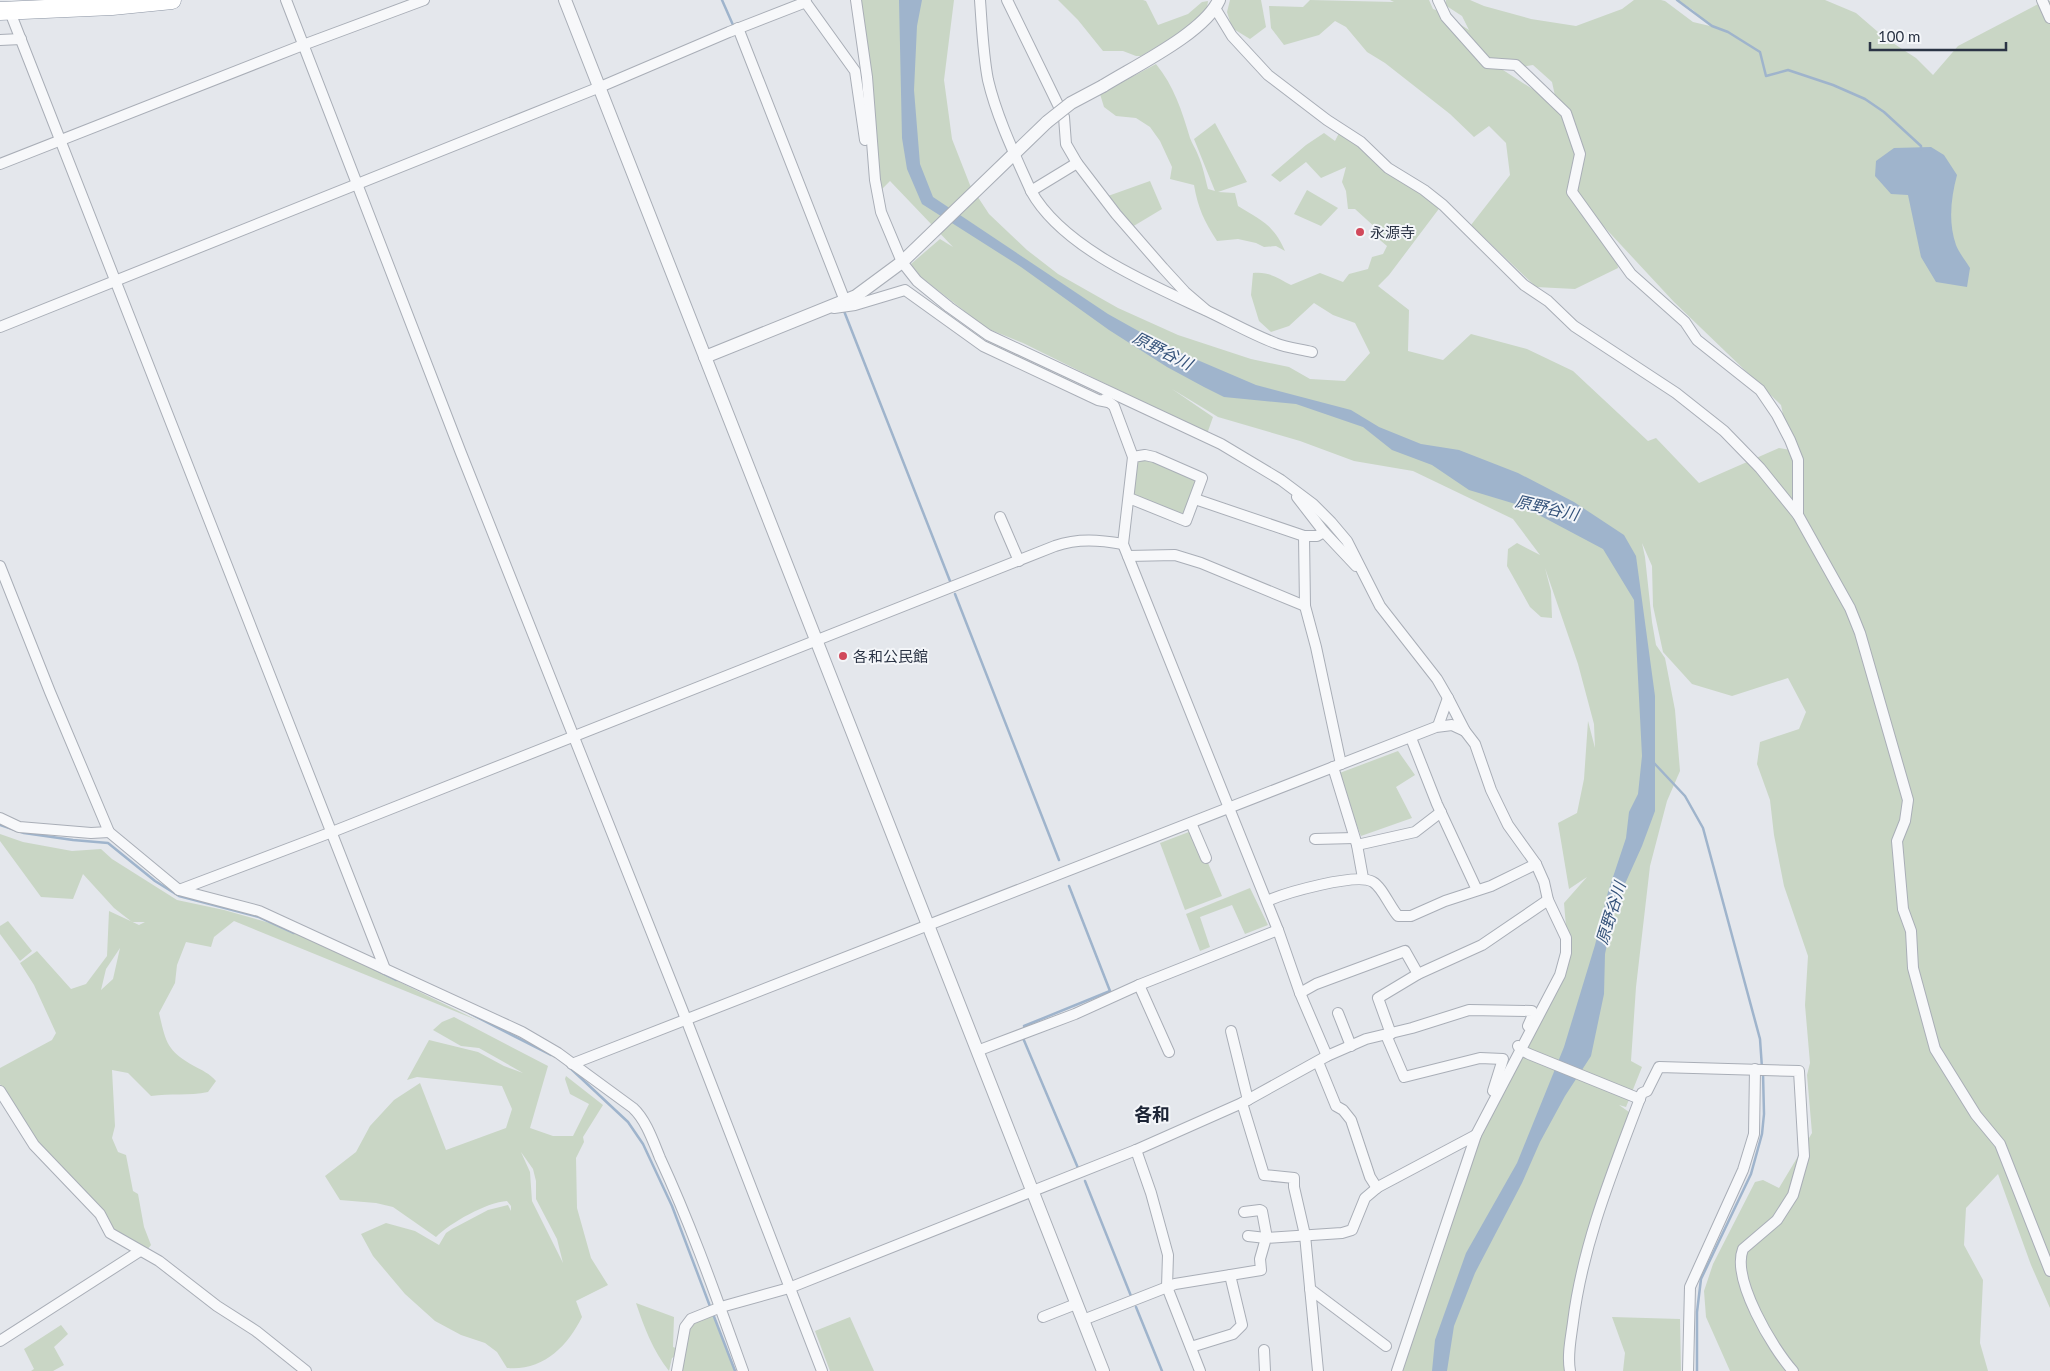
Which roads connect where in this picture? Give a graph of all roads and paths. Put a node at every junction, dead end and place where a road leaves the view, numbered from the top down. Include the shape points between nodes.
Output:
1 (172, 0) edge
2 (286, 0) edge
3 (424, 0) edge
4 (566, 0) edge
5 (856, 0) edge
6 (980, 0) edge
7 (1007, 0) edge
8 (1438, 0) edge
9 (2042, 0) edge
10 (805, 1) edge
11 (1216, 3) edge
12 (6, 14) edge
13 (2050, 18) edge
14 (738, 28) junction
15 (21, 39) junction
16 (0, 40) edge
17 (303, 45) junction
18 (600, 88) junction
19 (61, 140) junction
20 (1014, 154) junction
21 (1077, 163) junction
22 (0, 164) edge
23 (875, 180) junction
24 (358, 185) junction
25 (1031, 191) junction
26 (904, 261) junction
27 (116, 281) junction
28 (846, 301) junction
29 (830, 307) junction
30 (1206, 310) junction
31 (0, 327) edge
32 (1020, 349) junction
33 (1312, 352) dead end
34 (705, 357) junction
35 (1108, 402) junction
36 (1133, 457) junction
37 (1289, 486) junction
38 (1129, 498) junction
39 (1195, 499) junction
40 (1798, 515) junction
41 (1000, 517) dead end
42 (1324, 532) junction
43 (1304, 536) junction
44 (1124, 544) junction
45 (1128, 556) junction
46 (1018, 560) junction
47 (0, 566) edge
48 (1365, 576) junction
49 (1305, 606) junction
50 (817, 640) junction
51 (1448, 698) junction
52 (1438, 726) junction
53 (1465, 732) junction
54 (572, 736) junction
55 (1411, 738) junction
56 (1337, 766) junction
57 (1229, 808) junction
58 (1441, 812) junction
59 (0, 818) edge
60 (1191, 822) junction
61 (109, 832) junction
62 (332, 832) junction
63 (1315, 839) dead end
64 (1355, 841) junction
65 (1206, 858) dead end
66 (1536, 864) junction
67 (1363, 878) junction
68 (179, 890) junction
69 (1477, 890) junction
70 (1548, 900) junction
71 (1267, 901) junction
72 (928, 925) junction
73 (1278, 930) junction
74 (385, 968) junction
75 (1418, 974) junction
76 (1139, 985) junction
77 (1300, 993) junction
78 (1338, 1013) dead end
79 (686, 1019) junction
80 (1231, 1031) dead end
81 (1388, 1034) junction
82 (1350, 1046) junction
83 (977, 1050) junction
84 (1169, 1052) dead end
85 (1525, 1052) junction
86 (1323, 1059) junction
87 (572, 1064) junction
88 (1755, 1068) junction
89 (0, 1091) edge
90 (1640, 1100) junction
91 (1245, 1101) junction
92 (1491, 1104) junction
93 (1476, 1135) junction
94 (1136, 1150) junction
95 (1377, 1188) junction
96 (1033, 1192) junction
97 (1244, 1212) dead end
98 (1305, 1235) junction
99 (1248, 1236) dead end
100 (1266, 1238) junction
101 (140, 1251) junction
102 (2050, 1271) edge
103 (1230, 1275) junction
104 (1167, 1287) junction
105 (789, 1288) junction
106 (1310, 1289) junction
107 (1076, 1304) junction
108 (721, 1307) junction
109 (1043, 1318) dead end
110 (1082, 1320) junction
111 (0, 1341) edge
112 (1386, 1346) dead end
113 (1191, 1347) junction
114 (1264, 1350) dead end
115 (306, 1371) edge
116 (677, 1371) edge
117 (743, 1371) edge
118 (822, 1371) edge
119 (1103, 1371) edge
120 (1200, 1371) edge
121 (1265, 1371) edge
122 (1318, 1371) edge
123 (1397, 1371) edge
124 (1570, 1371) edge
125 (1688, 1371) edge
126 (1792, 1371) edge

1 - 12 highway
2 - 17 street
3 - 17 street
4 - 18 street
5 - 23 street via 867,78
6 - 20 street via 989,81
7 - 21 street via 1064,117 1066,144
8 - 40 street via 1446,17 1487,63 1516,65 1566,113 1580,154 1572,192 1631,274 1685,322 1697,340 1760,390 1777,415 1798,460
9 - 13 street
10 - 14 street
10 - 23 street via 856,71 866,153
11 - 20 street, bridge via 1195,30 1072,104 1046,122
11 - 40 street via 1232,36 1268,75 1361,142 1388,168 1443,205 1524,285 1548,301 1574,326 1676,393 1724,432 1760,468
12 - 15 street
14 - 18 street
14 - 28 street
15 - 16 street
15 - 19 street
17 - 19 street
17 - 24 street
18 - 24 street
18 - 34 street
19 - 22 street
19 - 27 street
20 - 25 street
20 - 26 street
21 - 25 street
21 - 30 street via 1163,268
23 - 26 street via 881,212
24 - 27 street
24 - 54 street
25 - 30 street via 1038,204 1057,224 1108,262
26 - 28 street
26 - 32 street via 916,281 949,307 988,334
27 - 31 street
27 - 62 street
28 - 29 street
29 - 34 street
29 - 35 street via 837,309 855,305 905,290 983,346
30 - 33 street via 1276,344
32 - 35 street via 1050,370
32 - 37 street via 1221,444
34 - 50 street
35 - 36 street via 1114,406
36 - 38 street
36 - 39 street via 1154,457 1202,478
37 - 42 street
37 - 48 street via 1331,522 1347,541
38 - 39 street via 1186,521
38 - 44 street
39 - 43 street
40 - 102 street via 1850,608 1860,633 1908,800 1905,821 1897,841 1903,909 1911,931 1913,968 1935,1049 1976,1115 2000,1144
41 - 46 street
42 - 43 street via 1317,536
42 - 48 street
43 - 49 street
44 - 45 street
44 - 46 street via 1094,540 1068,542
45 - 49 street via 1175,555
45 - 57 street
46 - 50 street
47 - 61 street
48 - 51 street via 1380,606
49 - 56 street via 1318,657
50 - 54 street
50 - 72 street
51 - 52 street
51 - 53 street
52 - 53 street via 1452,725
52 - 55 street
53 - 66 street via 1475,744 1491,790 1508,825
54 - 62 street
54 - 79 street
55 - 56 street
55 - 58 street
56 - 57 street
56 - 64 street
57 - 60 street
57 - 71 street
58 - 64 street via 1415,832
58 - 69 street
59 - 61 street via 19,827
60 - 65 street
60 - 72 street
61 - 68 street
62 - 68 street
62 - 74 street
63 - 64 street
64 - 67 street
66 - 69 street
66 - 70 street
67 - 69 street via 1375,882 1398,916 1411,916
67 - 71 street via 1306,888
68 - 74 street via 259,911
70 - 75 street via 1482,944
70 - 85 street via 1566,938 1566,953 1560,975
71 - 73 street
72 - 79 street
72 - 83 street
73 - 76 street
73 - 77 street
74 - 87 street via 522,1032
75 - 77 street via 1404,951
75 - 81 street via 1378,998
76 - 83 street via 1075,1014
76 - 84 street
77 - 86 street
78 - 82 street
79 - 87 street
79 - 105 street
80 - 91 street
81 - 82 street
81 - 85 street via 1469,1010 1532,1011 1518,1047
81 - 92 street via 1404,1077 1480,1058 1503,1059
82 - 86 street
83 - 96 street
85 - 90 street
85 - 92 street
86 - 91 street
86 - 95 street via 1336,1106 1352,1120 1370,1177
87 - 108 street via 638,1113 684,1210
88 - 90 street via 1659,1067
88 - 125 street via 1754,1134 1743,1170 1690,1287
88 - 126 street via 1799,1071 1804,1156 1793,1195 1777,1220 1741,1255 1741,1269 1750,1302
89 - 101 street via 34,1145 100,1214 110,1233
90 - 124 street via 1598,1213 1583,1265 1570,1342
91 - 94 street
91 - 98 street via 1264,1175 1294,1178
92 - 93 street
93 - 95 street
93 - 123 street
94 - 96 street
94 - 104 street via 1168,1255
95 - 98 street via 1365,1198 1352,1230
96 - 105 street
96 - 107 street
97 - 100 street via 1262,1212
98 - 100 street
98 - 106 street
99 - 100 street
100 - 103 street via 1260,1258 1261,1270
101 - 111 street
101 - 115 street via 159,1261 217,1306 256,1331
103 - 104 street
103 - 113 street via 1242,1325 1233,1334
104 - 110 street
104 - 113 street
105 - 108 street
105 - 118 street
106 - 112 street
106 - 122 street
107 - 109 street
107 - 110 street
108 - 116 street via 691,1319 685,1327
108 - 117 street
110 - 119 street
113 - 120 street
114 - 121 street

